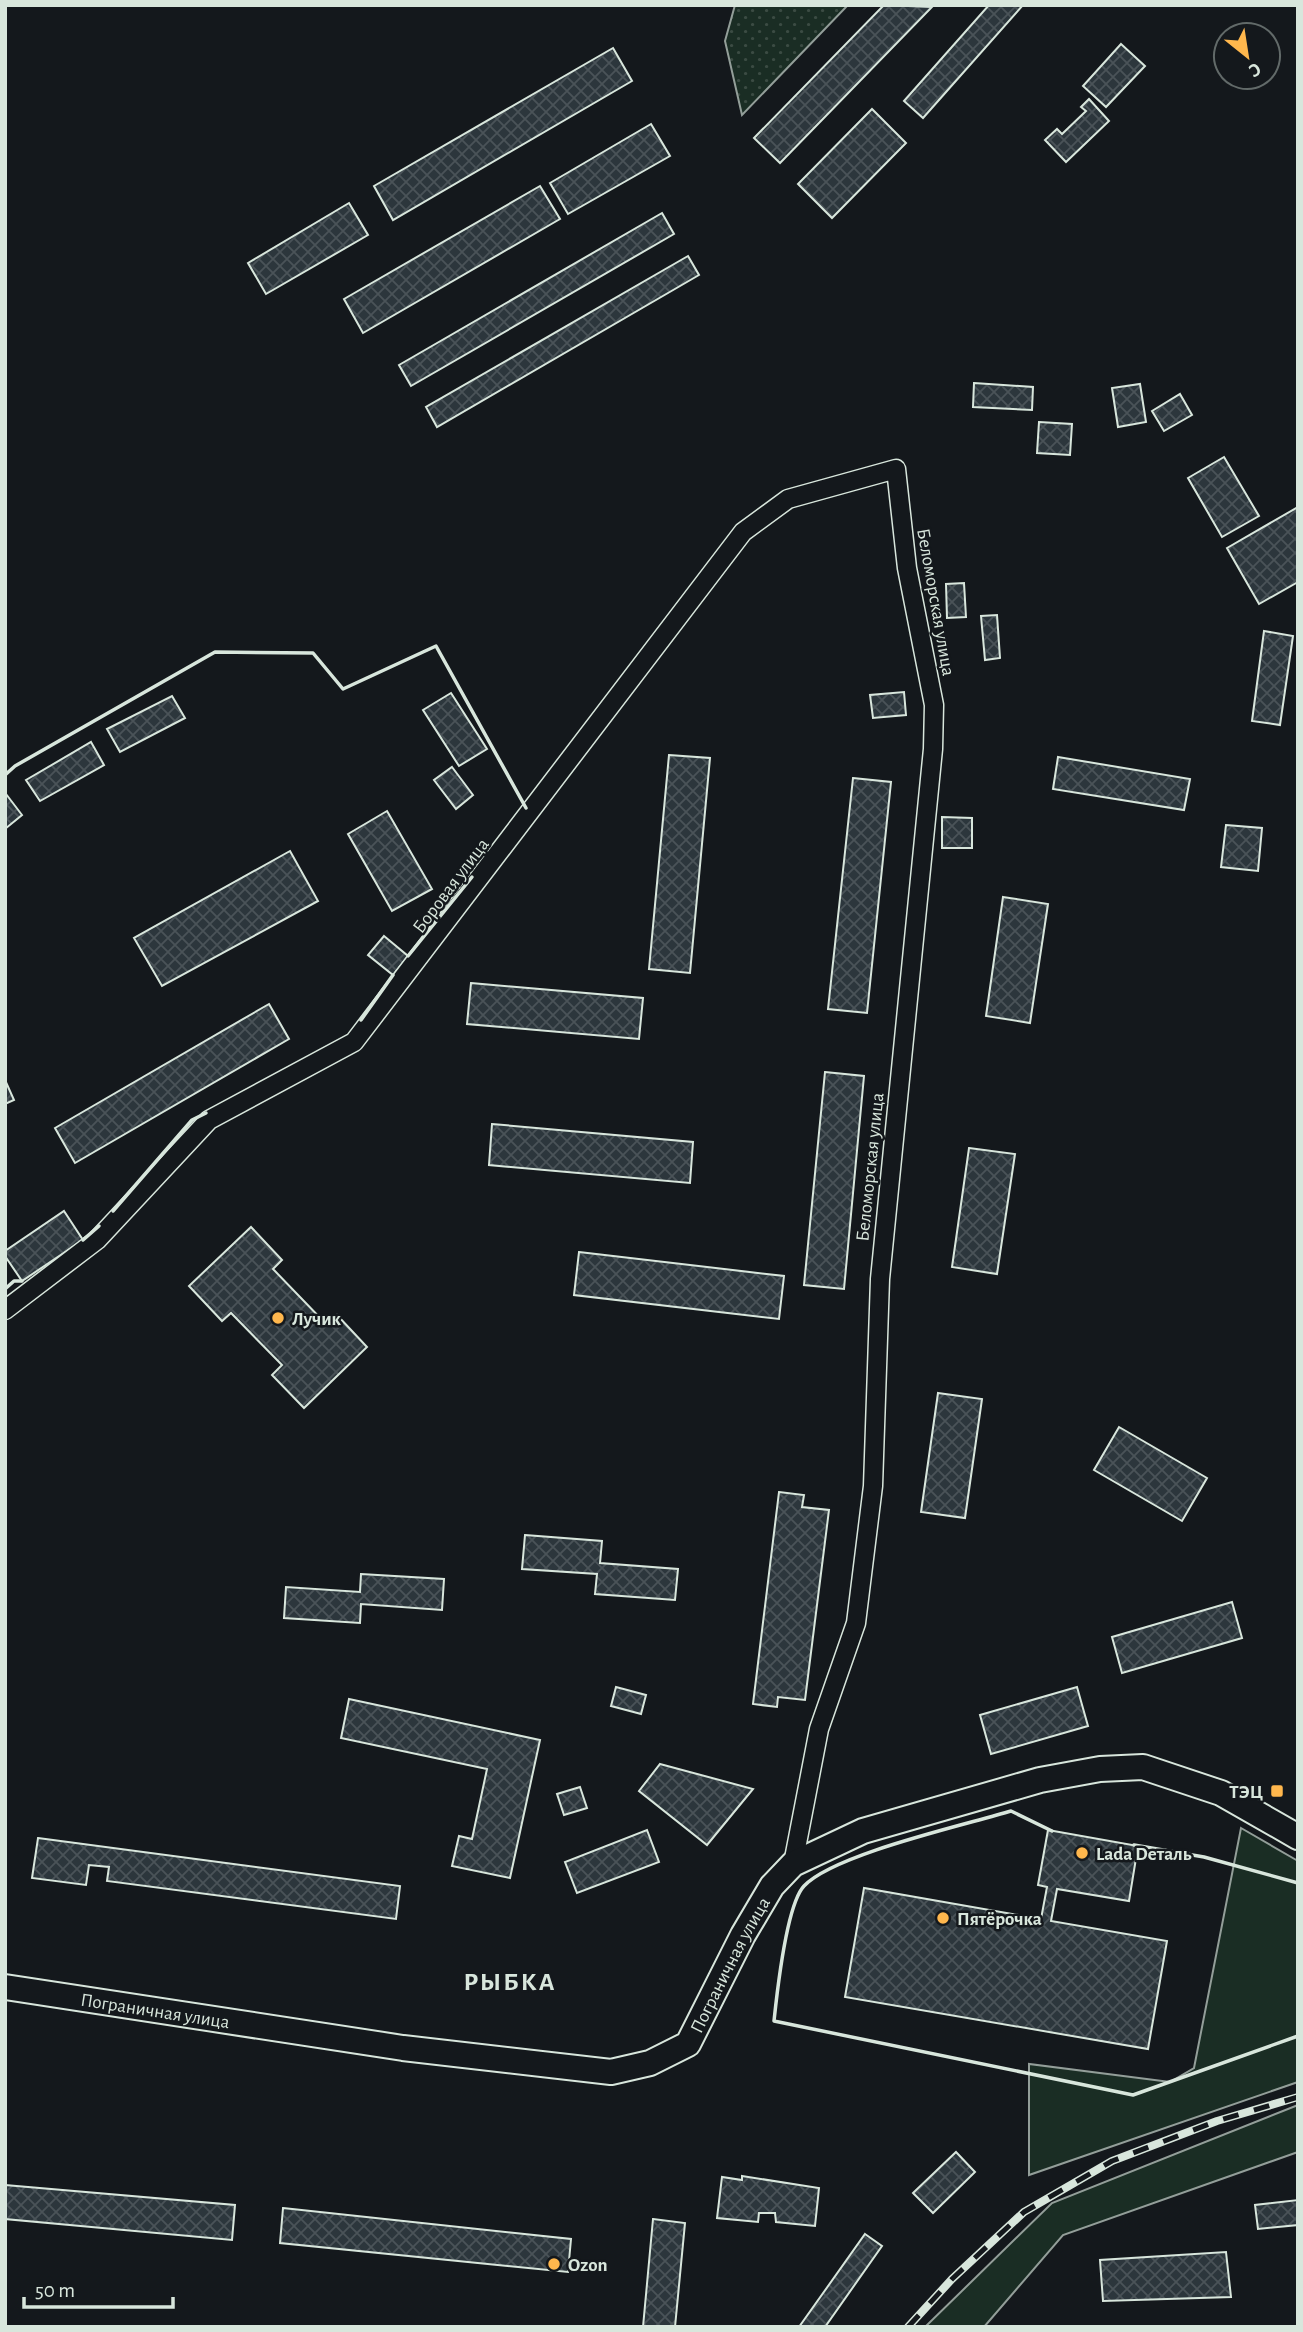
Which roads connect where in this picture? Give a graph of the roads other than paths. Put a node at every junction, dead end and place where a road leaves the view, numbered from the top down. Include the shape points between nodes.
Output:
1 (896, 469) joint
2 (5, 1310) edge
3 (1298, 1837) edge
4 (793, 1864) junction
5 (5, 1987) edge

1 - 2 street, Боровая улица via 788,499 743,532 354,1042 209,1120 97,1240
1 - 4 street, Беломорская улица via 907,568 934,705 933,749 880,1279 873,1486 856,1623 819,1728
3 - 4 main road, Пограничная улица via 1221,1793 1173,1775 1143,1767 1100,1769 1040,1780 914,1815 863,1831
4 - 5 main road, Пограничная улица via 772,1886 743,1934 688,2044 650,2063 611,2072 403,2048

